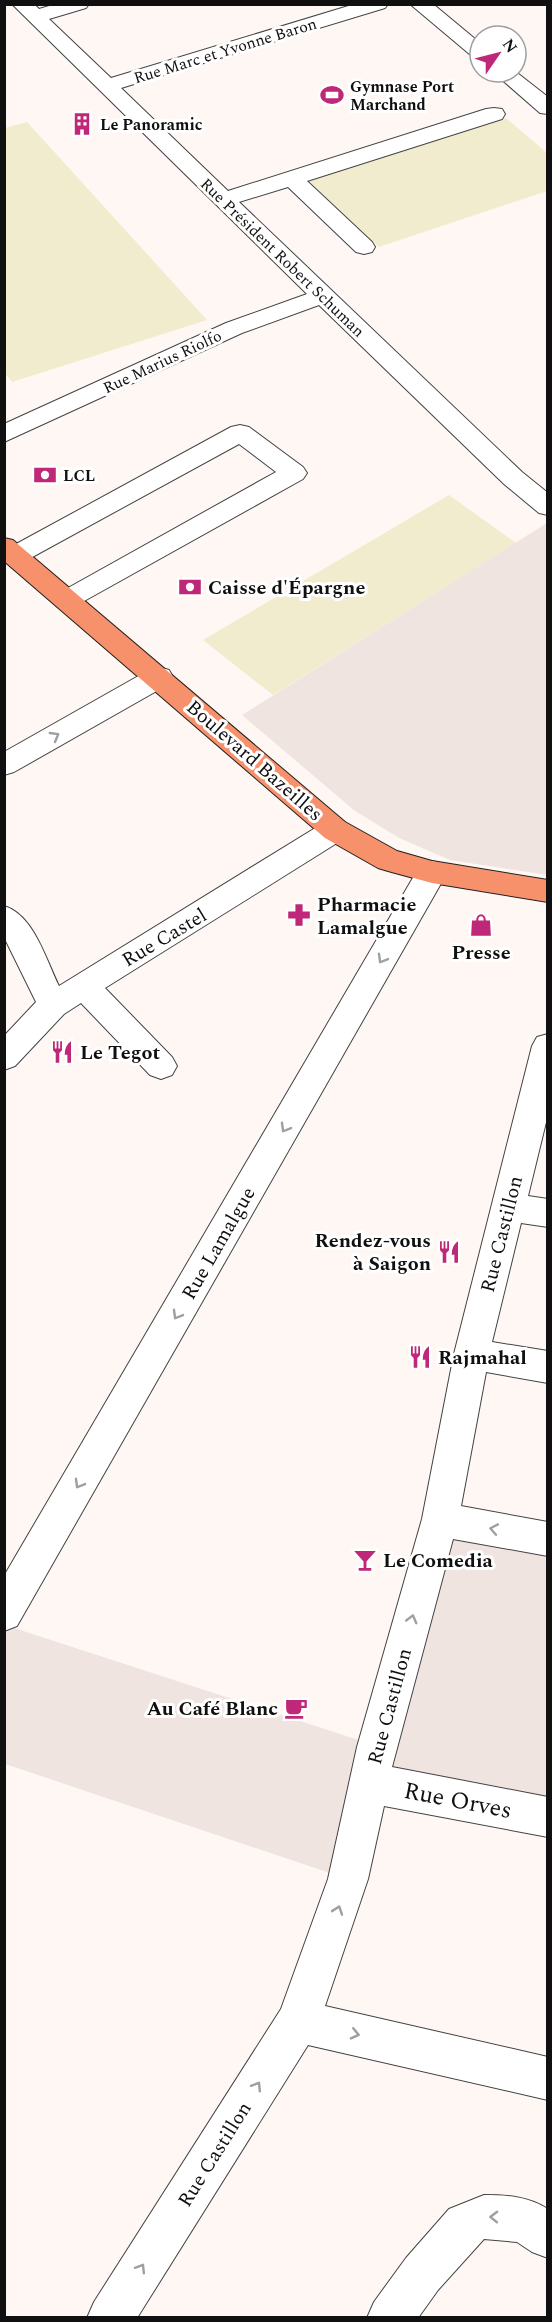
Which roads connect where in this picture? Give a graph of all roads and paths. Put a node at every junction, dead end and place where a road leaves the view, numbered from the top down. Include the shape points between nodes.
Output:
1 (79, 4) edge
2 (378, 4) edge
3 (420, 4) edge
4 (29, 11) edge
5 (468, 43) edge
6 (518, 84) edge
7 (107, 86) junction
8 (548, 108) edge
9 (494, 114) dead end
10 (292, 178) junction
11 (224, 200) junction
12 (364, 247) dead end
13 (323, 296) junction
14 (4, 434) edge
15 (548, 507) edge
16 (10, 550) edge
17 (68, 599) junction
18 (159, 677) junction
19 (4, 765) edge
20 (335, 830) junction
21 (432, 872) junction
22 (548, 891) edge
23 (4, 917) edge
24 (84, 986) junction
25 (53, 1005) junction
26 (4, 1057) edge
27 (545, 1065) edge
28 (160, 1066) dead end
29 (508, 1207) junction
30 (548, 1213) edge
31 (472, 1354) junction
32 (548, 1367) edge
33 (440, 1519) junction
34 (548, 1539) edge
35 (4, 1613) edge
36 (369, 1783) junction
37 (548, 1817) edge
38 (298, 2021) junction
39 (548, 2079) edge
40 (548, 2236) edge
41 (110, 2318) edge
42 (390, 2318) edge

1 - 4 street
2 - 7 street, Rue Marc et Yvonne Baron
3 - 5 street
4 - 7 street, Rue Président Robert Schuman
6 - 8 street
7 - 11 street, Rue Président Robert Schuman
9 - 10 street
10 - 11 street
10 - 12 street
11 - 13 street, Rue Président Robert Schuman
13 - 14 street, Rue Marius Riolfo via 234,328
13 - 15 street, Rue Président Robert Schuman
16 - 17 main road, Boulevard Bazeilles
16 - 17 street via 240,433 294,473
17 - 18 main road, Boulevard Bazeilles
19 -> 18 street
18 - 20 main road, Boulevard Bazeilles
20 - 21 main road, Boulevard Bazeilles via 388,860
20 - 24 street, Rue Castel
21 - 22 main road, Boulevard Bazeilles
21 -> 35 street, Rue Lamalgue
23 - 25 street via 17,931
24 - 25 street, Rue Castel
24 - 28 street
25 - 26 street, Rue Castel
27 - 29 street, Rue Castillon
29 - 30 street
29 - 31 street, Rue Castillon
31 - 32 street
31 - 33 street, Rue Castillon
34 -> 33 street
36 -> 33 street, Rue Castillon
36 - 37 street, Rue Orves
38 -> 36 street, Rue Castillon via 348,1879
38 -> 39 street
41 -> 38 street, Rue Castillon
40 -> 42 street via 526,2221 506,2217 484,2217 465,2225

